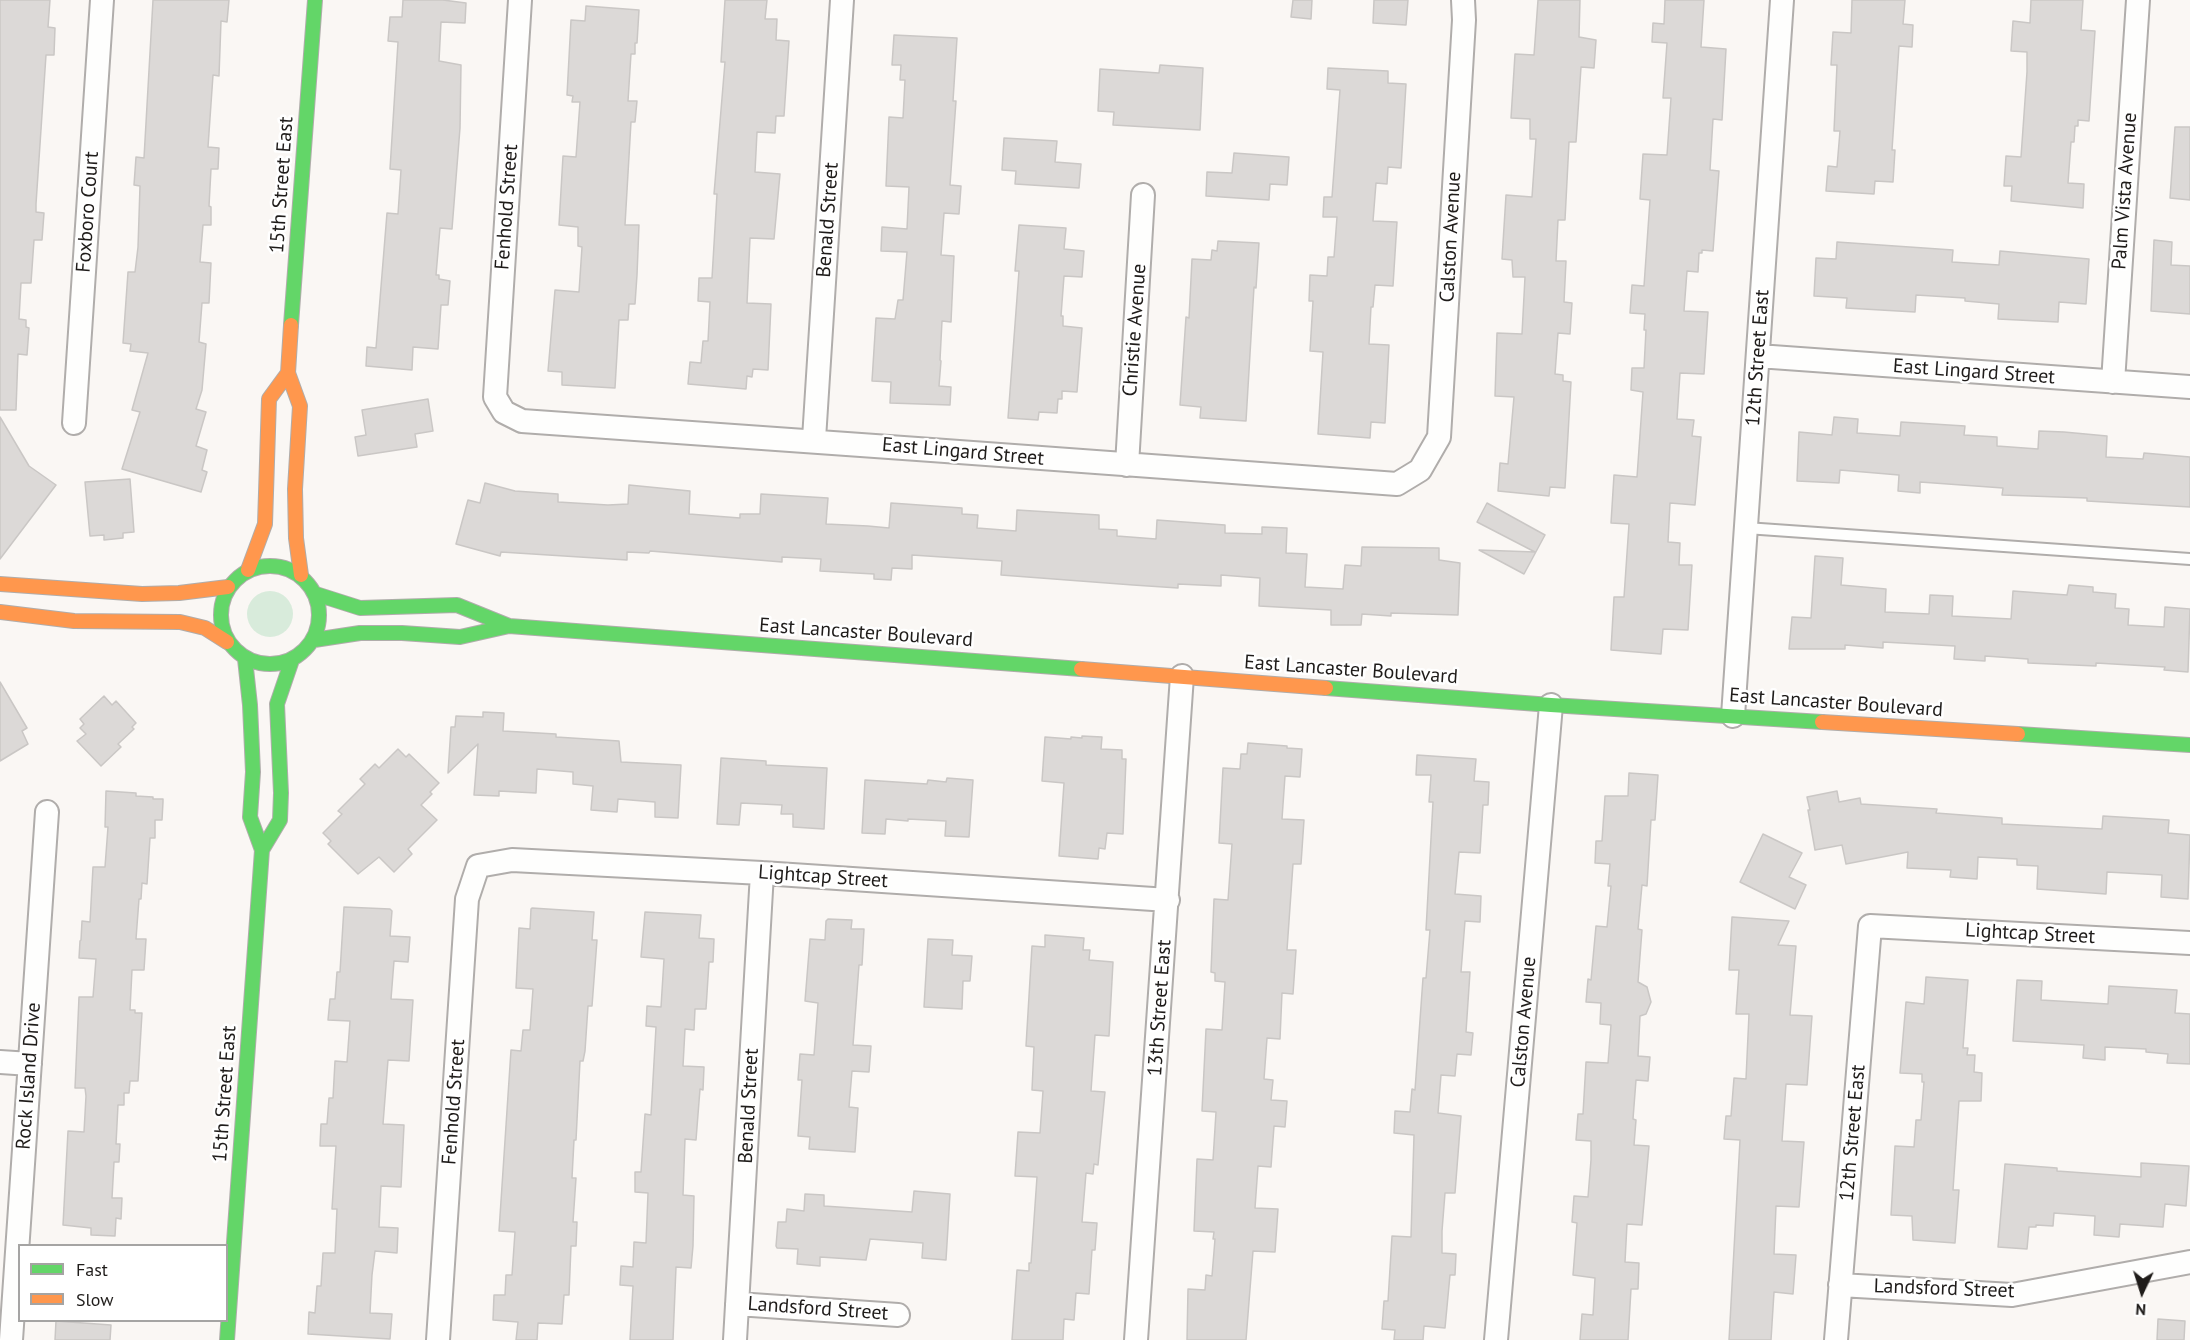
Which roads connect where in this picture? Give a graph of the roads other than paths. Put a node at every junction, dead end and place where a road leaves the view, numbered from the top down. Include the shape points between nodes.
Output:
1 (102, 0) edge
2 (315, 0) edge
3 (520, 0) edge
4 (842, 0) edge
5 (1463, 0) edge
6 (1782, 0) edge
7 (2138, 0) edge
8 (1143, 195) dead end
9 (1758, 356) junction
10 (288, 373) junction
11 (2113, 382) junction
12 (2190, 387) edge
13 (504, 411) joint
14 (74, 423) dead end
15 (814, 440) junction
16 (1127, 465) junction
17 (1420, 470) joint
18 (1746, 528) junction
19 (2190, 559) edge
20 (248, 570) junction
21 (301, 575) junction
22 (0, 584) edge
23 (228, 586) junction
24 (316, 594) junction
25 (0, 612) edge
26 (509, 626) junction
27 (314, 640) junction
28 (227, 642) junction
29 (246, 659) junction
30 (292, 660) junction
31 (1182, 676) junction
32 (1551, 705) junction
33 (1733, 716) junction
34 (2190, 745) edge
35 (47, 812) dead end
36 (262, 850) junction
37 (478, 866) joint
38 (762, 873) junction
39 (1168, 900) junction
40 (1870, 926) joint
41 (2190, 943) edge
42 (0, 1062) edge
43 (30, 1064) junction
44 (2190, 1262) edge
45 (1840, 1285) junction
46 (737, 1304) junction
47 (898, 1315) dead end
48 (11, 1340) edge
49 (228, 1340) edge
50 (438, 1340) edge
51 (735, 1340) edge
52 (1136, 1340) edge
53 (1496, 1340) edge
54 (1836, 1340) edge

1 - 14 street, Foxboro Court
2 - 10 main road, 15th Street East
3 - 13 street, Fenhold Street via 495,397
4 - 15 street, Benald Street
5 - 17 street, Calston Avenue via 1439,437
6 - 9 street, 12th Street East
7 - 11 street, Palm Vista Avenue
8 - 16 street, Christie Avenue
9 - 11 street, East Lingard Street
9 - 18 street, 12th Street East
10 - 20 main road via 269,399 265,524
10 - 21 main road, 15th Street East via 300,406 295,489
11 - 12 street, East Lingard Street
13 - 15 street, East Lingard Street via 522,421
15 - 16 street, East Lingard Street
16 - 17 street, East Lingard Street via 1397,484
18 - 19 lane
18 - 33 street, 12th Street East
20 - 21 main road via 286,567
20 - 23 main road
21 - 24 main road
22 - 23 main road via 142,594
23 - 28 main road via 222,605
24 - 26 main road, East Lancaster Boulevard via 360,608 457,605
24 - 27 main road via 319,613
25 - 28 main road via 74,621 180,622 204,628
26 - 27 main road, East Lancaster Boulevard via 460,637 360,633
26 - 31 main road, East Lancaster Boulevard
27 - 30 main road
28 - 29 main road
29 - 30 main road via 268,663
29 - 36 main road, 15th Street East via 253,772 250,816
30 - 36 main road, 15th Street East via 277,704 280,820
31 - 32 main road, East Lancaster Boulevard
31 - 39 street, 13th Street East
32 - 33 main road, East Lancaster Boulevard
32 - 53 street, Calston Avenue
33 - 34 main road, East Lancaster Boulevard
35 - 43 street, Rock Island Drive
36 - 49 main road, 15th Street East
37 - 38 street, Lightcap Street via 512,860
37 - 50 street, Fenhold Street via 467,899
38 - 39 street, Lightcap Street
38 - 46 street, Benald Street
39 - 52 street, 13th Street East
40 - 41 street, Lightcap Street
40 - 45 street, 12th Street East
42 - 43 street
43 - 48 street, Rock Island Drive
44 - 45 street, Landsford Street via 2012,1295
45 - 54 street, 12th Street East
46 - 47 street, Landsford Street
46 - 51 street, Benald Street

